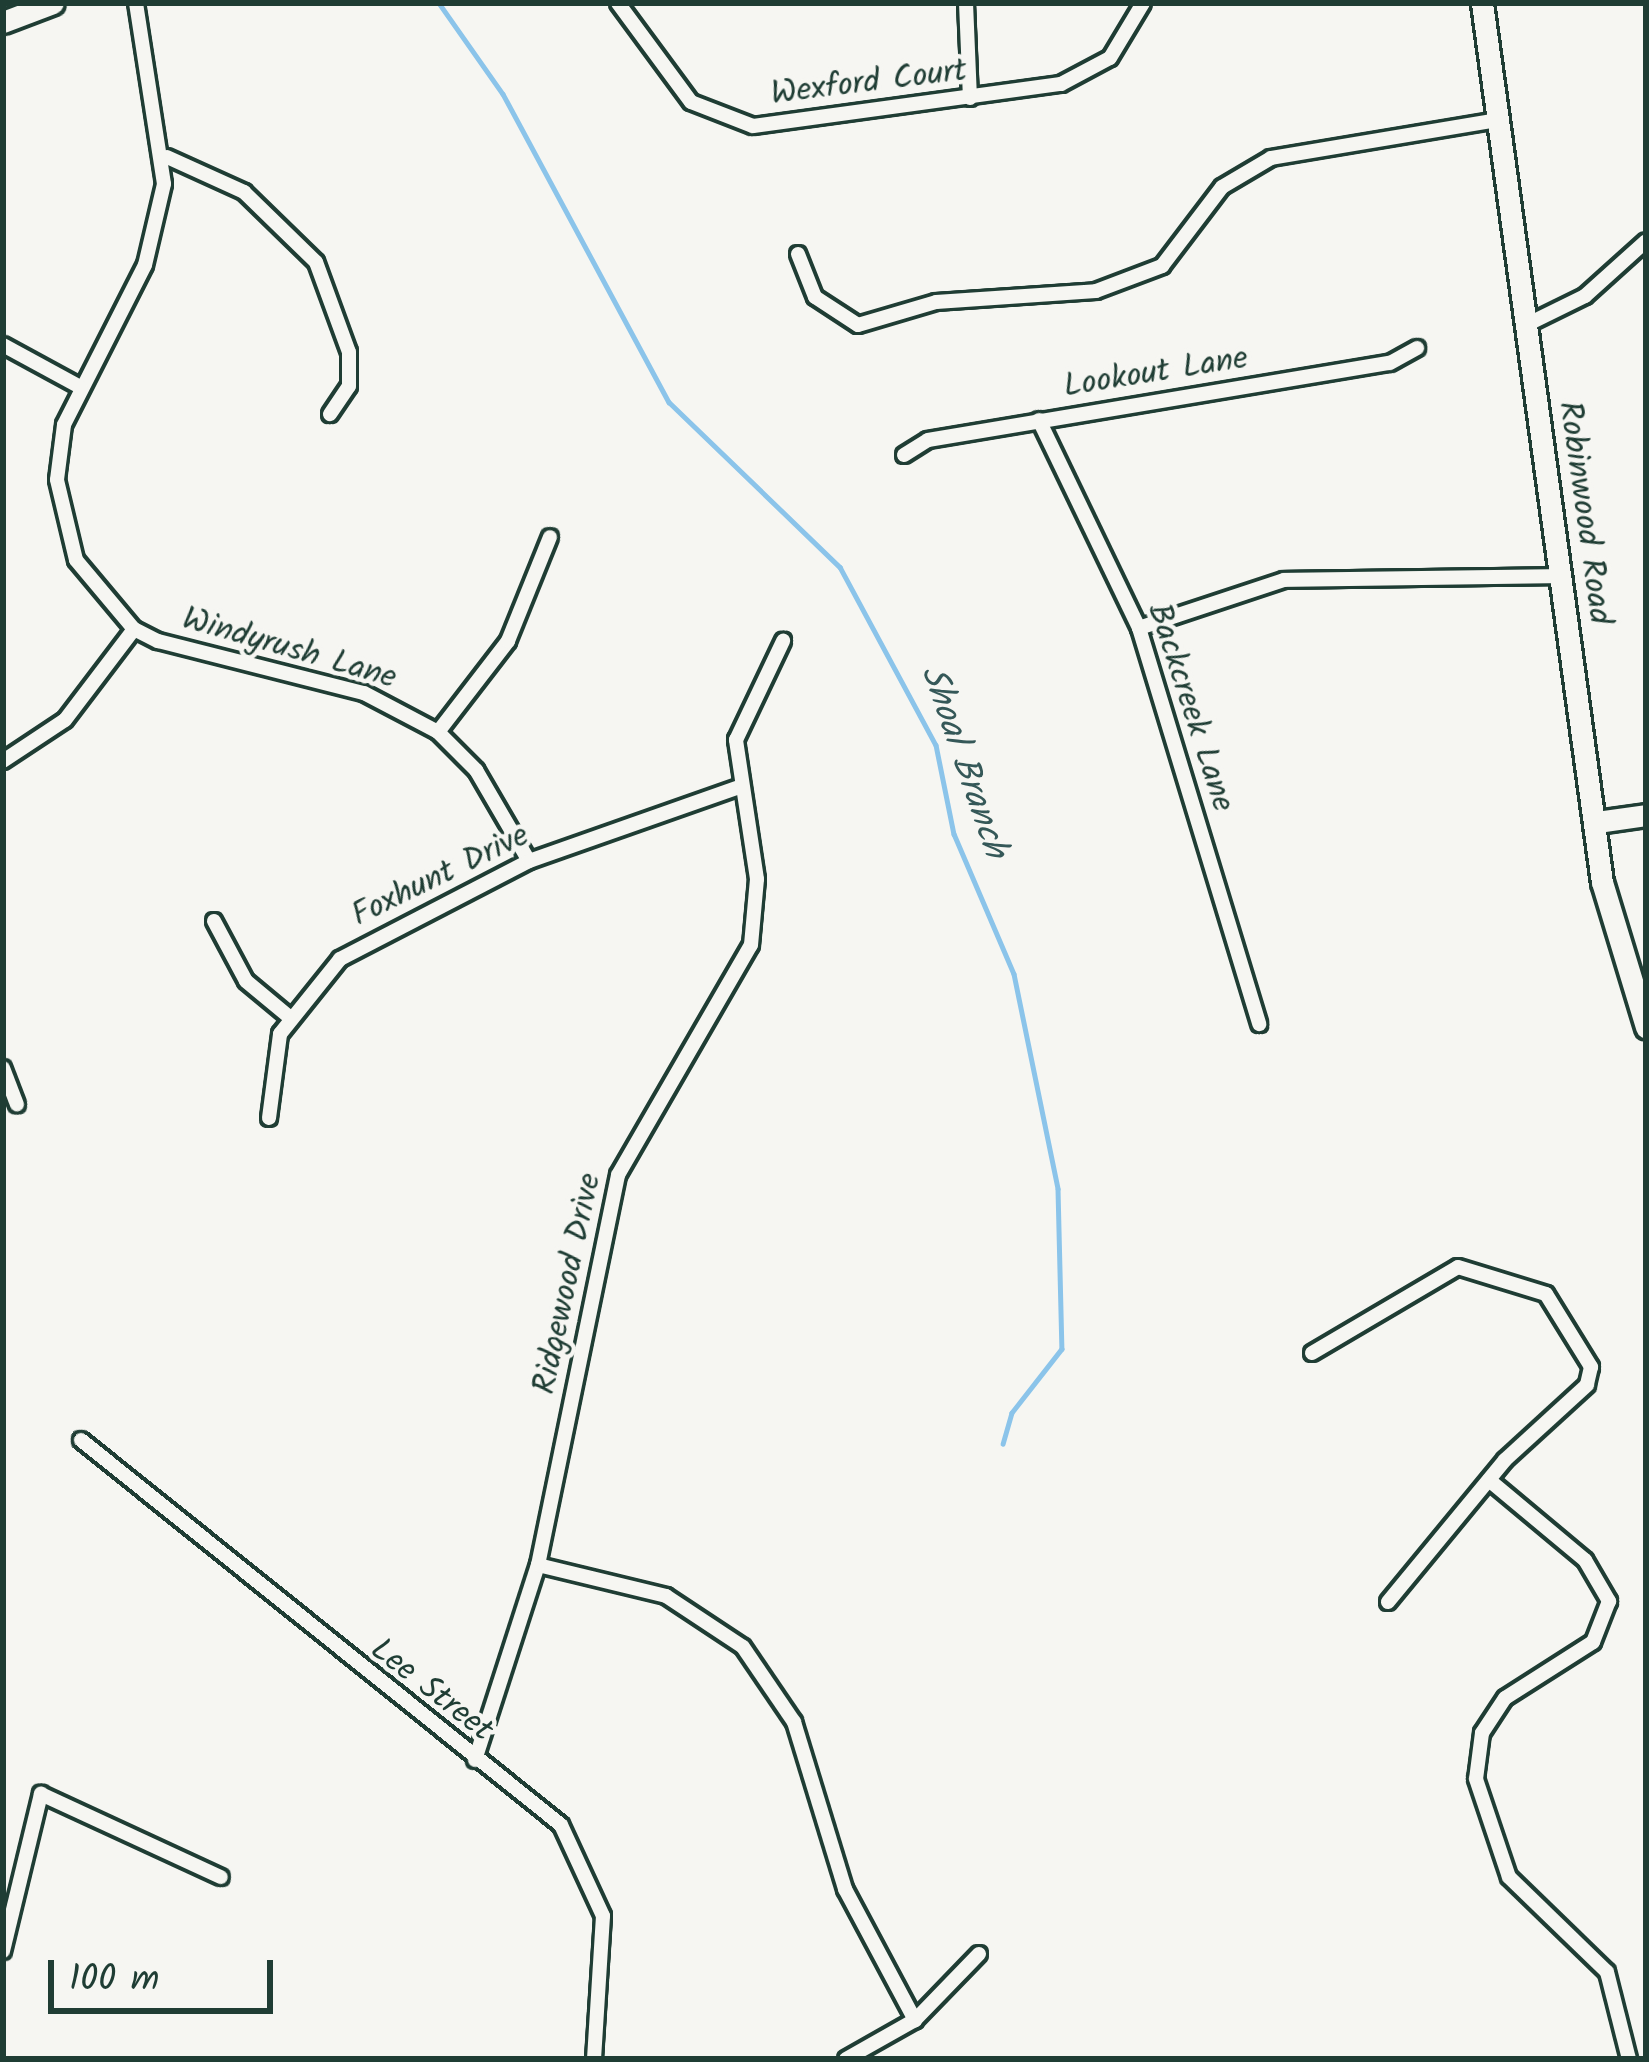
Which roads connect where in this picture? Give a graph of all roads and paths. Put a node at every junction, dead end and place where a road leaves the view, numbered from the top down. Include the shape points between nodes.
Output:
1 (53, 3) edge
2 (136, 3) edge
3 (618, 3) edge
4 (966, 3) edge
5 (1143, 3) edge
6 (1482, 3) edge
7 (3, 22) edge
8 (970, 98) junction
9 (1493, 121) junction
10 (166, 157) junction
11 (1646, 241) edge
12 (798, 254) dead end
13 (1523, 326) junction
14 (3, 345) edge
15 (1417, 348) dead end
16 (80, 387) junction
17 (330, 414) dead end
18 (1039, 420) junction
19 (904, 455) dead end
20 (550, 537) dead end
21 (1559, 576) junction
22 (1139, 628) junction
23 (134, 629) junction
24 (783, 641) dead end
25 (438, 732) junction
26 (3, 761) edge
27 (739, 787) junction
28 (1646, 815) edge
29 (1597, 822) junction
30 (530, 861) junction
31 (214, 920) dead end
32 (288, 1016) junction
33 (1645, 1023) edge
34 (1259, 1024) dead end
35 (3, 1068) edge
36 (17, 1104) dead end
37 (269, 1118) dead end
38 (1312, 1353) dead end
39 (81, 1440) dead end
40 (1489, 1480) junction
41 (538, 1564) junction
42 (1388, 1602) dead end
43 (475, 1760) junction
44 (221, 1877) dead end
45 (3, 1951) edge
46 (979, 1954) dead end
47 (915, 2020) junction
48 (593, 2059) edge
49 (846, 2059) edge
50 (1629, 2059) edge

1 - 7 main road
2 - 10 street, Windyrush Lane
3 - 8 street, Wexford Court via 668,78 720,119 786,124
4 - 8 street
5 - 8 street, Wexford Court via 1098,68
6 - 9 main road, Robinwood Road
9 - 12 street via 1271,158 1222,187 1162,266 1096,291 936,302 858,325 814,297
9 - 13 main road, Robinwood Road
10 - 16 street, Windyrush Lane via 145,265
10 - 17 street via 244,192 316,262 350,352 350,386
11 - 13 street via 1585,296
13 - 21 main road, Robinwood Road
14 - 16 street
15 - 18 street, Lookout Lane via 1390,363
16 - 23 street, Windyrush Lane via 59,447 60,513 84,574
18 - 19 street, Lookout Lane via 928,440
18 - 22 street, Backcreek Lane
20 - 25 street via 508,641
21 - 22 street via 1284,580
21 - 29 main road, Robinwood Road
22 - 34 street, Backcreek Lane
23 - 25 street, Windyrush Lane via 364,693
23 - 26 street via 64,720
24 - 27 street, Ridgewood Drive via 739,720
25 - 30 street, Windyrush Lane via 476,770
27 - 30 street, Foxhunt Drive
27 - 41 street, Ridgewood Drive via 757,879 751,945 618,1175
28 - 29 main road
29 - 33 main road, Robinwood Road via 1610,915
30 - 32 street, Foxhunt Drive via 340,958
31 - 32 street via 246,981
32 - 37 street
35 - 36 street
38 - 40 street via 1445,1269 1512,1277 1546,1294 1585,1350 1587,1385
39 - 43 street, Lee Street
40 - 42 street
40 - 50 street via 1586,1560 1610,1601 1593,1642 1504,1698 1482,1733 1476,1779 1509,1877 1607,1972
41 - 43 street, Ridgewood Drive
41 - 47 street via 666,1596 743,1647 794,1722 845,1889
43 - 48 street, Lee Street via 561,1825 594,1879 604,1932
44 - 45 street via 41,1794
46 - 47 street
47 - 49 street

